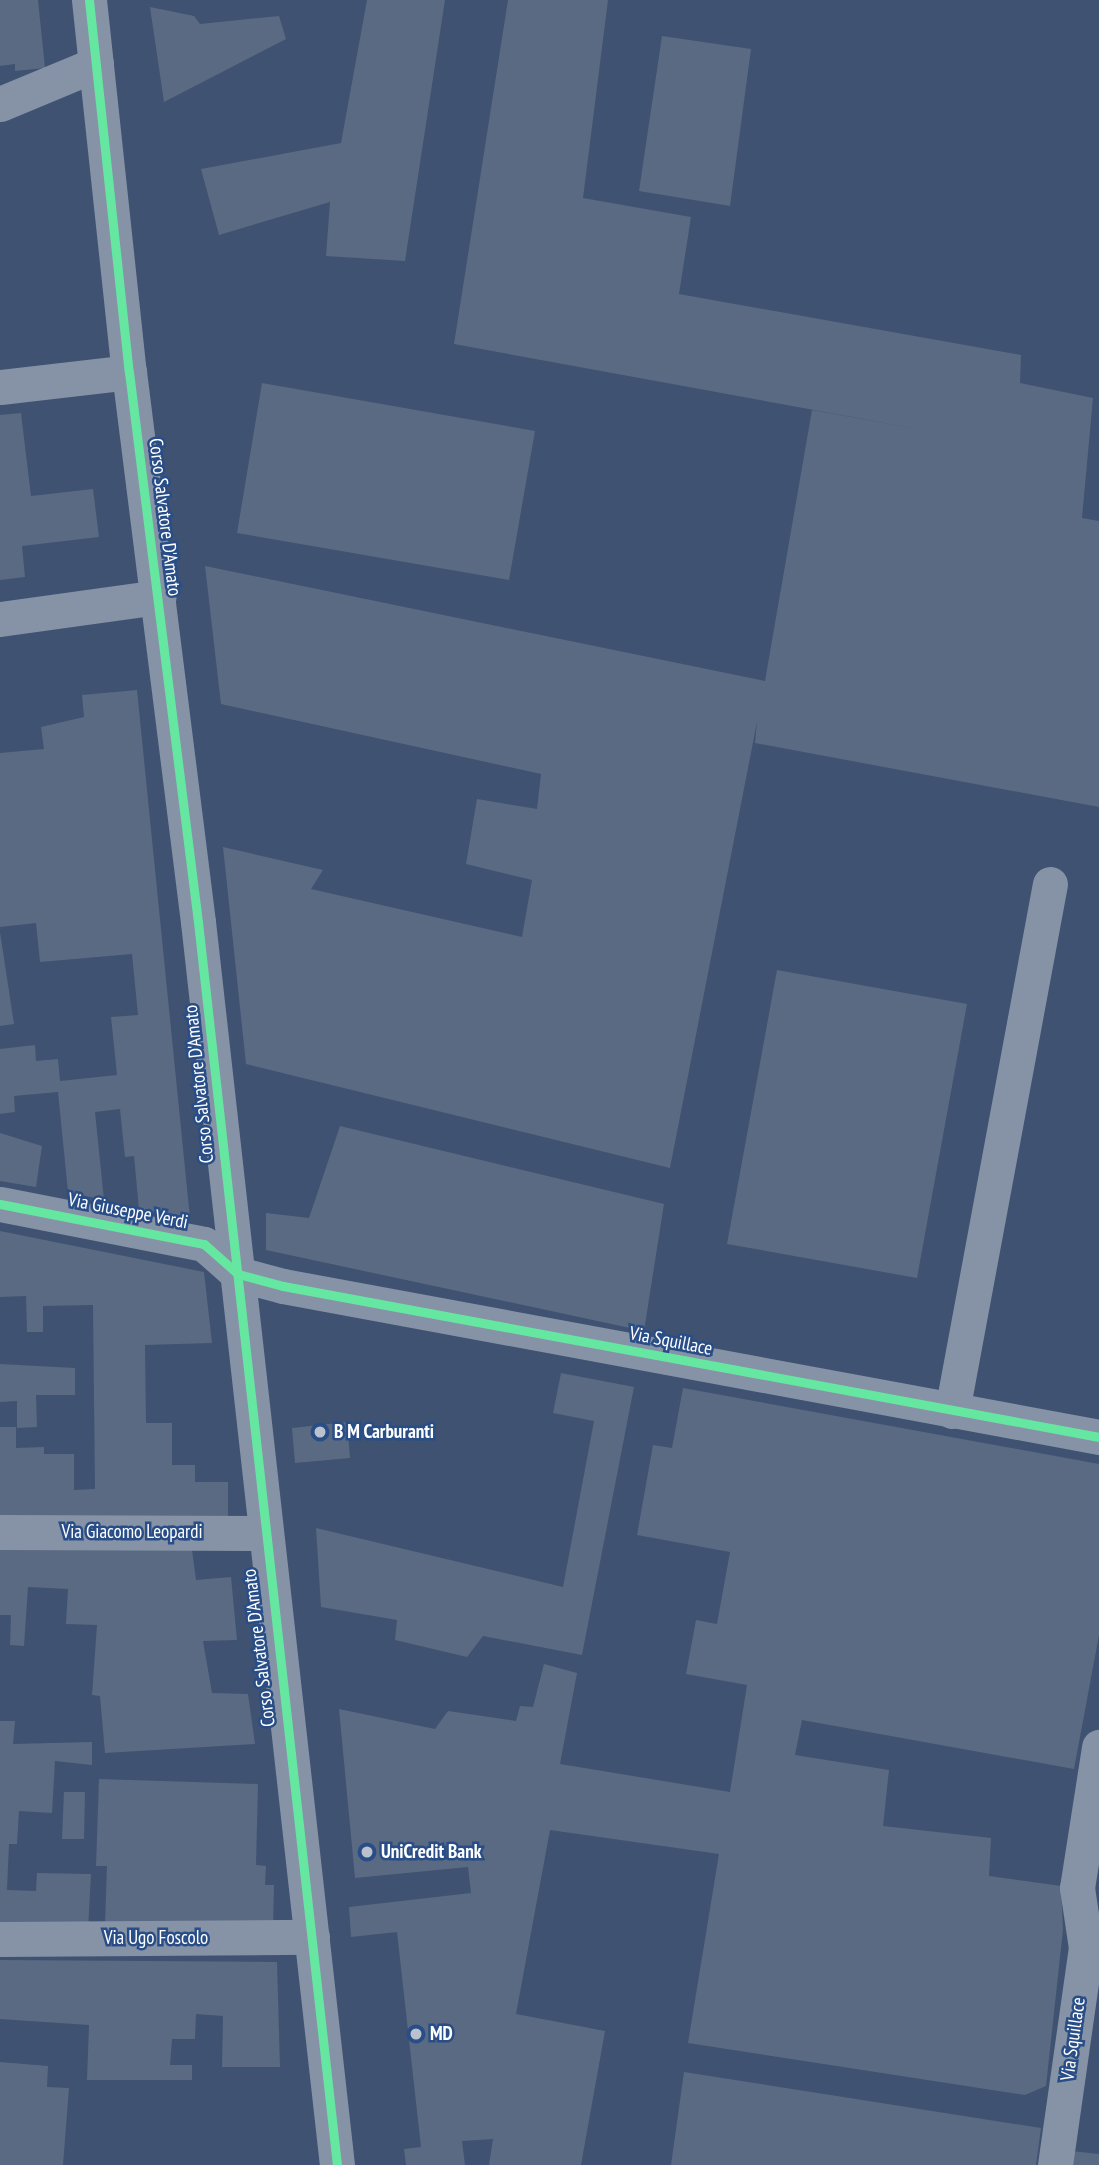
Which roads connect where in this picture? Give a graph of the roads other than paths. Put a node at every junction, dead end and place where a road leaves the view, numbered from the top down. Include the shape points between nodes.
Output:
1 (89, 0) edge
2 (96, 64) junction
3 (0, 104) edge
4 (129, 372) junction
5 (0, 387) edge
6 (158, 597) junction
7 (0, 619) edge
8 (1050, 884) dead end
9 (0, 1204) edge
10 (238, 1274) junction
11 (951, 1411) junction
12 (1099, 1437) edge
13 (0, 1532) edge
14 (263, 1533) junction
15 (1099, 1747) edge
16 (312, 1937) junction
17 (0, 1939) edge
18 (337, 2165) edge
19 (1055, 2165) edge

1 - 2 street, Corso Salvatore D'Amato
2 - 3 street
2 - 4 street, Corso Salvatore D'Amato
4 - 5 street
4 - 6 street, Corso Salvatore D'Amato
6 - 7 street
6 - 10 street, Corso Salvatore D'Amato
8 - 11 street
9 - 10 street, Via Giuseppe Verdi via 204,1244
10 - 11 street, Via Squillace
10 - 14 street, Corso Salvatore D'Amato
11 - 12 street, Via Squillace
13 - 14 street, Via Giacomo Leopardi
14 - 16 street, Corso Salvatore D'Amato
15 - 19 street, Via Squillace via 1077,1888 1086,1948
16 - 17 street, Via Ugo Foscolo
16 - 18 street, Corso Salvatore D'Amato

